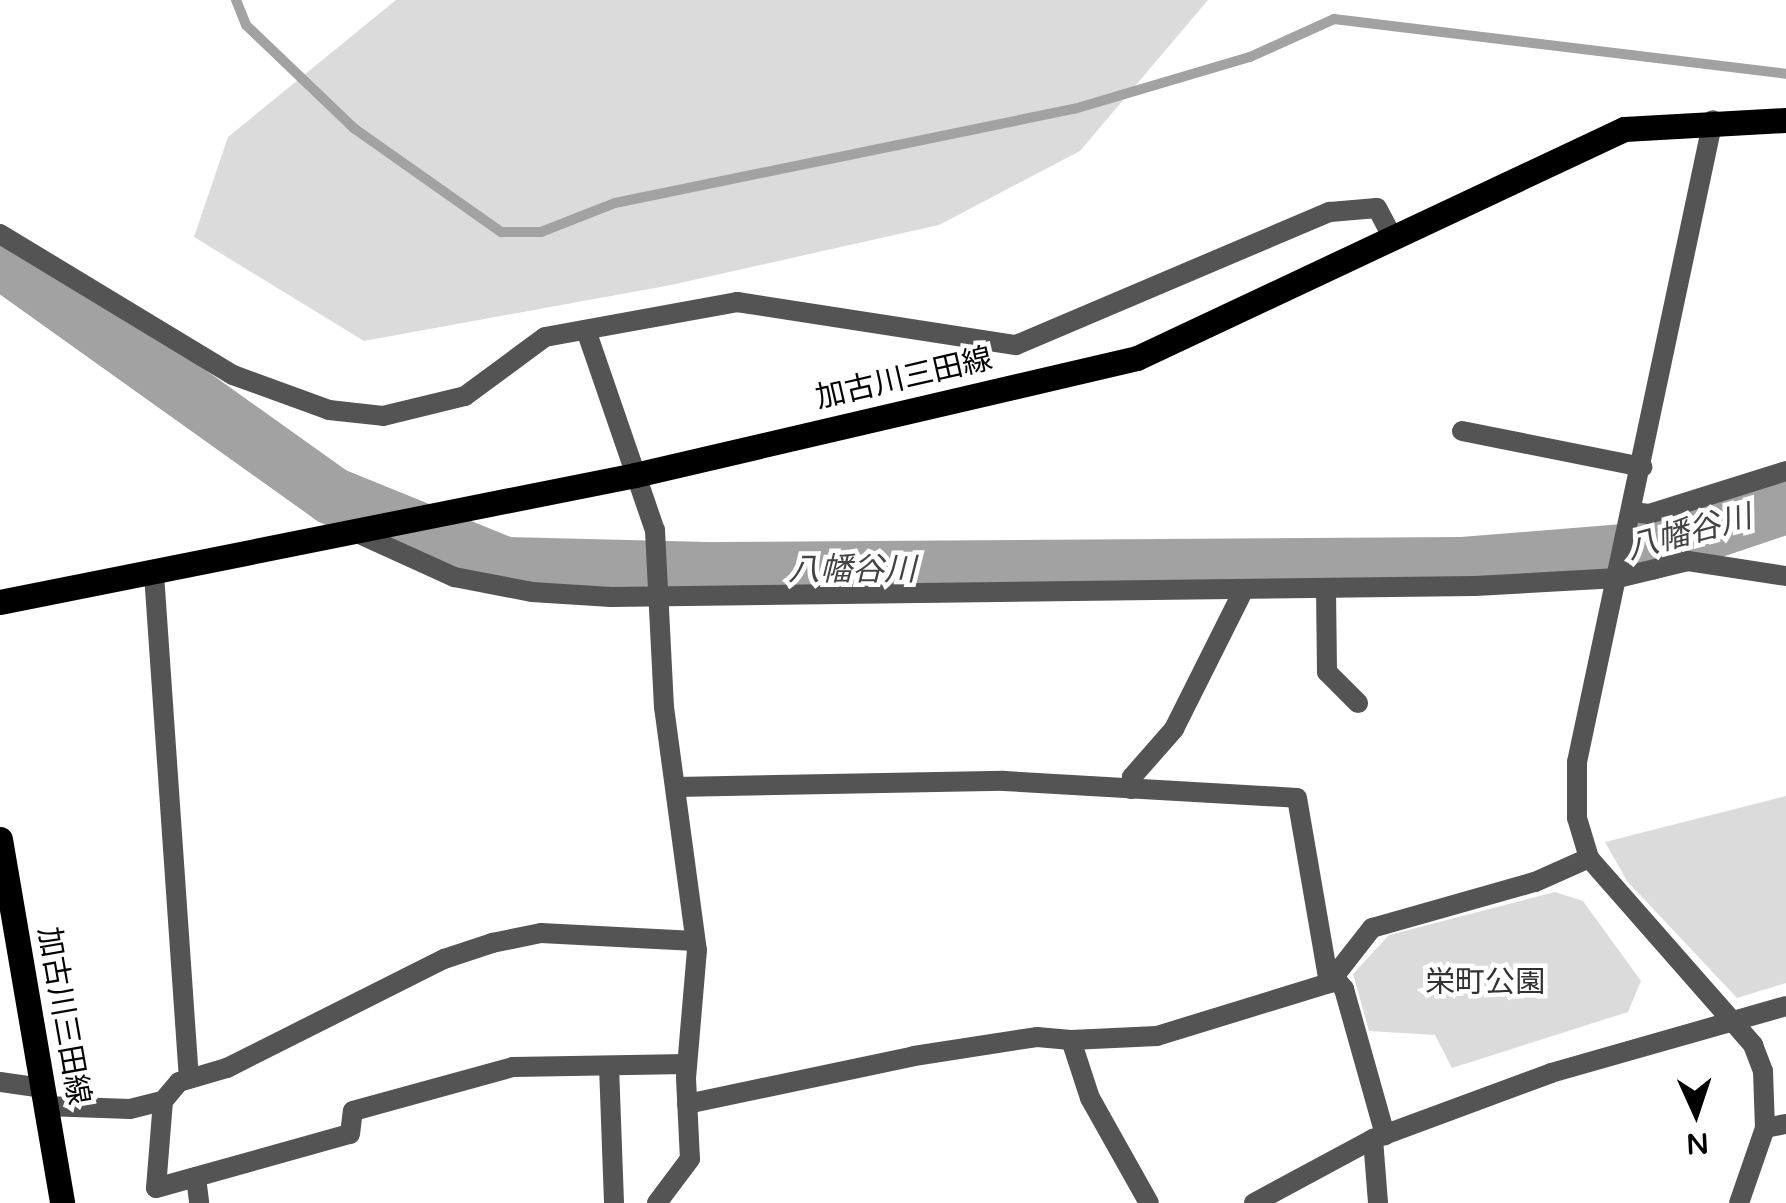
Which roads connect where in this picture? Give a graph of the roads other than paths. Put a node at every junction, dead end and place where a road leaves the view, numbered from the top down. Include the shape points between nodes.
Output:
1 (1713, 120) junction
2 (1786, 120) edge
3 (0, 234) edge
4 (1393, 238) junction
5 (587, 333) junction
6 (1462, 432) dead end
7 (1642, 466) junction
8 (1786, 471) edge
9 (635, 475) junction
10 (1633, 512) junction
11 (356, 534) junction
12 (154, 574) junction
13 (1786, 576) edge
14 (1618, 578) junction
15 (1326, 589) junction
16 (1243, 590) junction
17 (660, 597) junction
18 (0, 602) edge
19 (1358, 703) dead end
20 (677, 788) junction
21 (1131, 788) junction
22 (0, 839) edge
23 (1589, 858) junction
24 (696, 941) junction
25 (1332, 980) junction
26 (1786, 1006) edge
27 (1736, 1025) junction
28 (1071, 1040) junction
29 (686, 1064) junction
30 (609, 1066) junction
31 (189, 1079) junction
32 (0, 1082) edge
33 (43, 1097) junction
34 (164, 1102) junction
35 (687, 1104) junction
36 (1775, 1126) edge
37 (1379, 1137) junction
38 (196, 1177) junction
39 (62, 1203) edge
40 (200, 1203) edge
41 (614, 1203) edge
42 (657, 1203) edge
43 (1149, 1203) edge
44 (1254, 1203) edge
45 (1378, 1203) edge
46 (1739, 1203) edge

1 - 2 main road, 加古川三田線
1 - 4 main road, 加古川三田線 via 1624,129
1 - 7 street
3 - 5 street via 233,376 328,410 383,416 465,396 545,338
4 - 5 street via 1377,208 1330,212 1016,345 737,302
4 - 9 main road, 加古川三田線 via 1137,358
5 - 9 street
6 - 7 street
7 - 10 street
8 - 10 street via 1650,514
9 - 11 main road, 加古川三田線
9 - 17 street via 654,530
10 - 14 street
11 - 12 main road, 加古川三田線
11 - 17 street via 454,576 532,592
12 - 18 main road, 加古川三田線
12 - 31 street
13 - 14 street via 1688,561
14 - 15 street
14 - 23 street via 1577,762 1577,818
15 - 16 street
15 - 19 street via 1327,672
16 - 17 street
16 - 21 street via 1174,729 1132,776
17 - 20 street via 664,707
20 - 21 street via 833,779
20 - 24 street
21 - 25 street via 1297,798
22 - 33 main road, 加古川三田線
23 - 25 street via 1535,882 1372,928
23 - 27 street
24 - 29 street
24 - 31 street via 542,934 492,942 444,959 226,1068
25 - 28 street via 1156,1036
25 - 37 street via 1344,989
26 - 27 street
27 - 36 street via 1763,1071
27 - 37 street via 1660,1039
28 - 35 street via 1038,1036 931,1053
28 - 43 street via 1090,1098
29 - 30 street
29 - 35 street
30 - 38 street via 512,1068 353,1111 350,1134
30 - 41 street
31 - 34 street
32 - 33 street
33 - 34 street via 130,1108
33 - 39 main road, 加古川三田線
34 - 38 street via 156,1188
35 - 42 street via 690,1159
36 - 46 street
37 - 44 street
37 - 45 street
38 - 40 street

